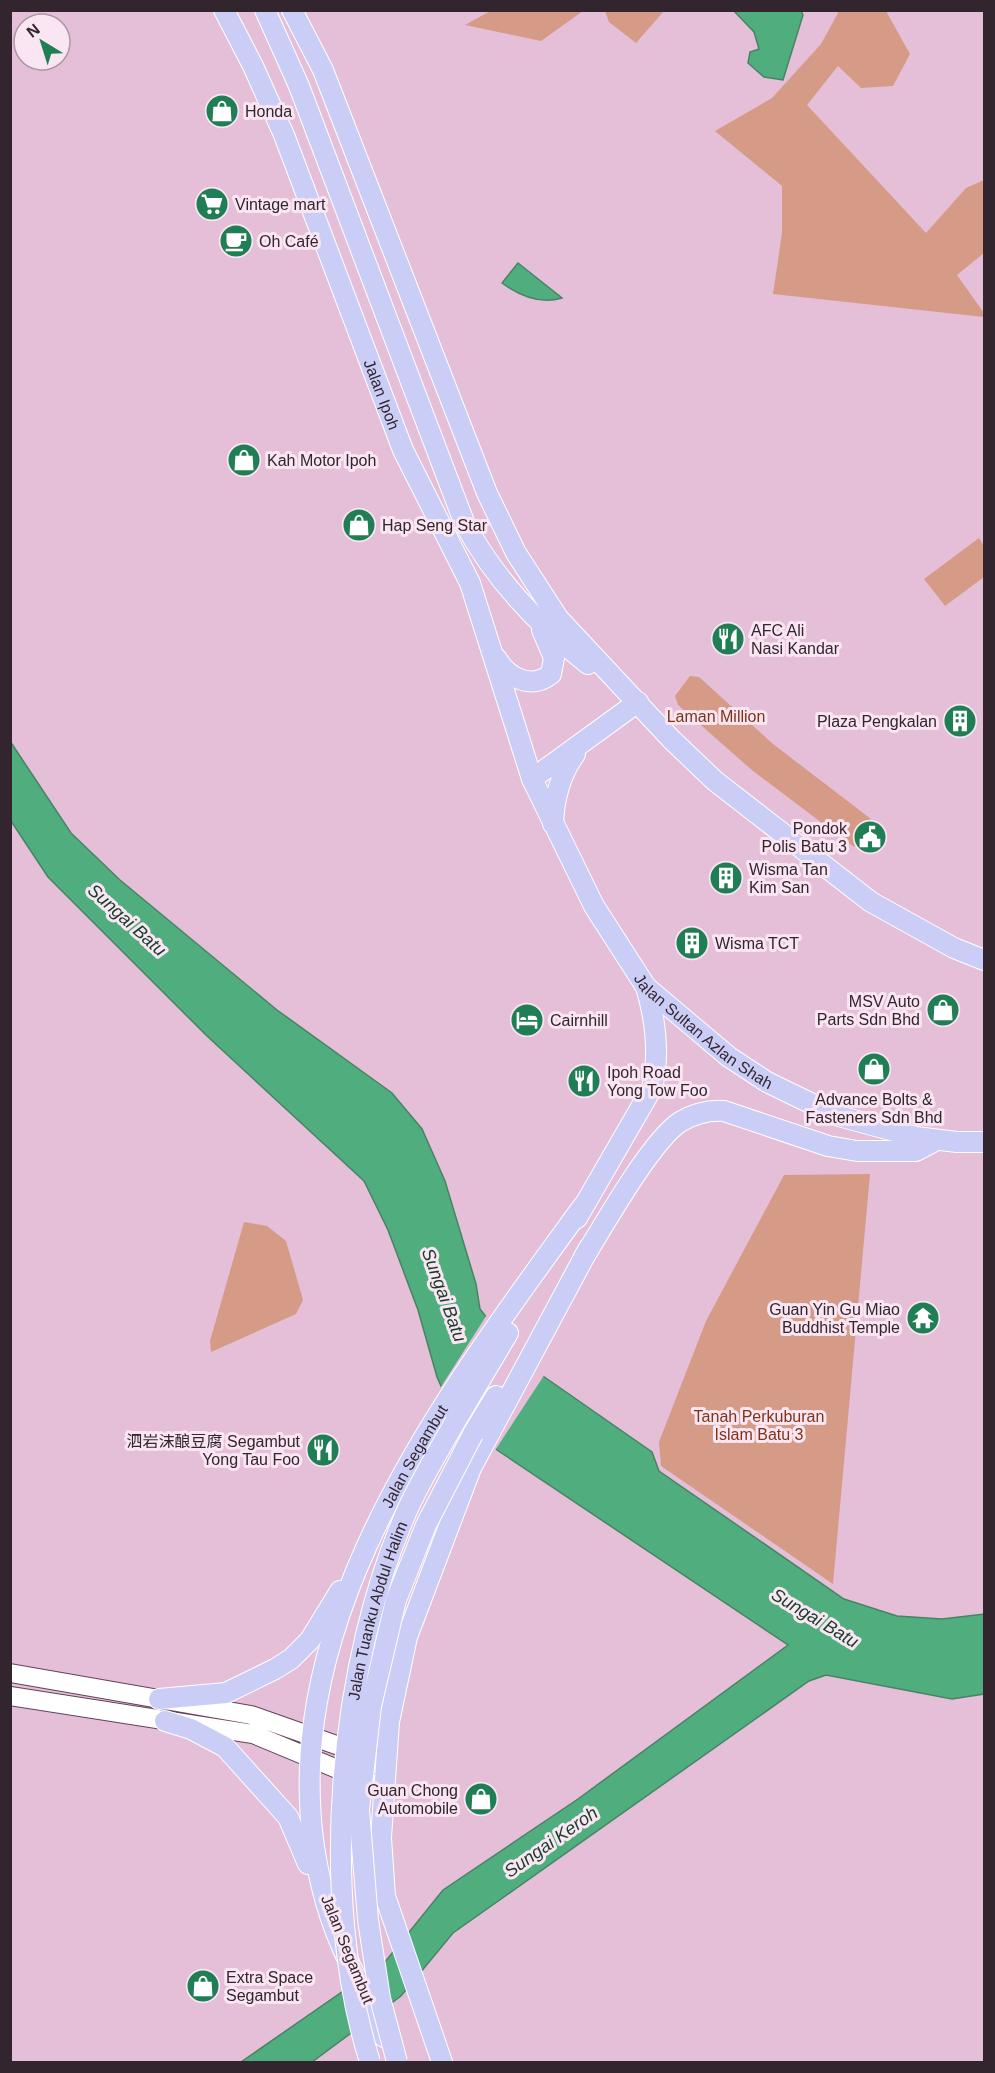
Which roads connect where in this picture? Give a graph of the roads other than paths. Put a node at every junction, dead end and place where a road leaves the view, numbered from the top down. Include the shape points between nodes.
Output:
1 (224, 10) edge
2 (265, 10) edge
3 (292, 10) edge
4 (533, 615) junction
5 (492, 652) junction
6 (638, 702) junction
7 (584, 743) junction
8 (532, 779) junction
9 (553, 827) junction
10 (984, 960) edge
11 (646, 987) junction
12 (937, 1140) junction
13 (984, 1142) edge
14 (583, 1206) junction
15 (589, 1248) junction
16 (358, 1562) junction
17 (10, 1673) edge
18 (10, 1696) edge
19 (159, 1699) junction
20 (165, 1720) junction
21 (312, 1736) junction
22 (311, 1758) junction
23 (386, 1762) junction
24 (383, 1788) junction
25 (327, 1907) junction
26 (370, 2062) edge
27 (398, 2062) edge
28 (442, 2062) edge

1 - 5 main road, Jalan Ipoh via 281,129 403,450 470,583
2 - 4 main road, Jalan Ipoh via 298,86 464,522 501,581
3 - 6 main road via 323,70 487,493 516,553 558,618
4 - 5 main road via 552,648 550,674 532,684 518,679 502,668
4 - 6 main road, Jalan Ipoh
5 - 8 main road, Jalan Ipoh
6 - 7 main road
6 - 10 main road via 671,739 738,801 871,902 954,948
7 - 8 main road
7 - 9 main road via 562,776
8 - 9 main road, Jalan Sultan Azlan Shah
9 - 11 main road, Jalan Sultan Azlan Shah via 594,906
11 - 12 main road, Jalan Sultan Azlan Shah via 729,1057 767,1082 835,1115 873,1128
11 - 14 main road via 655,1024 656,1070 652,1088
12 - 13 main road, Jalan Sultan Azlan Shah
12 - 15 main road via 916,1151 857,1151 828,1146 724,1111 695,1114 660,1140
14 - 16 main road, Jalan Segambut via 429,1432 379,1515
14 - 26 main road, Jalan Tuanku Abdul Halim, bridge via 411,1502 376,1598 352,1704 341,1808 342,1901 351,1974
15 - 23 main road via 471,1468 407,1637 389,1722
15 - 27 main road, Jalan Tuanku Abdul Halim, bridge via 473,1434 426,1525 396,1600 371,1706 359,1810 369,1931 380,1998
16 - 19 main road via 310,1640 291,1659 226,1693
16 - 21 main road, Jalan Segambut via 324,1665
17 - 19 main road
18 - 20 main road
19 - 21 main road via 251,1715
20 - 22 main road via 253,1734
20 - 25 main road via 225,1748 277,1803 295,1828
21 - 22 main road, Jalan Segambut
21 - 23 main road
22 - 24 main road
22 - 25 main road, Jalan Segambut via 314,1839
23 - 24 main road
24 - 28 main road via 382,1875 391,1916
25 - 27 main road, Jalan Segambut, bridge

